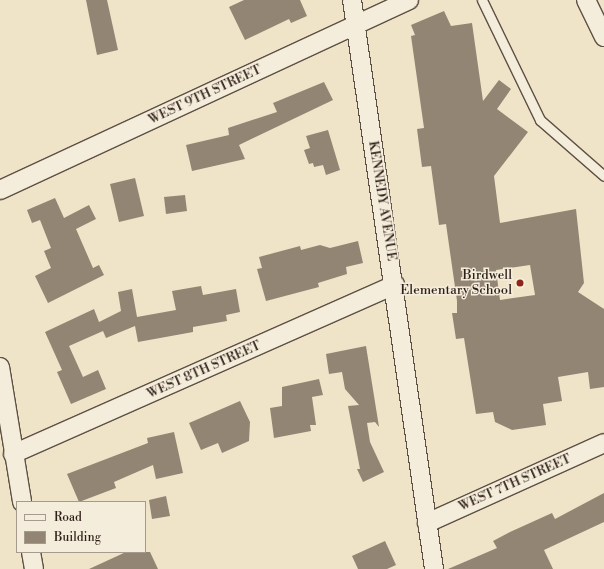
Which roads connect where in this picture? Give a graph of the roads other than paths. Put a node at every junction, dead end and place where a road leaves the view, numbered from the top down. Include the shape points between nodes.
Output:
1 (352, 0) edge
2 (409, 0) edge
3 (482, 0) edge
4 (586, 0) edge
5 (355, 24) junction
6 (604, 37) edge
7 (604, 176) edge
8 (0, 190) edge
9 (394, 285) junction
10 (0, 367) edge
11 (604, 443) edge
12 (13, 454) junction
13 (22, 501) edge
14 (427, 523) junction
15 (31, 553) edge
16 (34, 569) edge
17 (434, 569) edge

1 - 5 street, KENNEDY AVENUE
2 - 5 street, WEST 9TH STREET
3 - 7 lane via 540,120
4 - 6 street
5 - 8 street, WEST 9TH STREET
5 - 9 street, KENNEDY AVENUE
9 - 12 street, WEST 8TH STREET
9 - 14 street, KENNEDY AVENUE
10 - 12 street
11 - 14 street, WEST 7TH STREET
12 - 13 street
14 - 17 street, KENNEDY AVENUE
15 - 16 street

